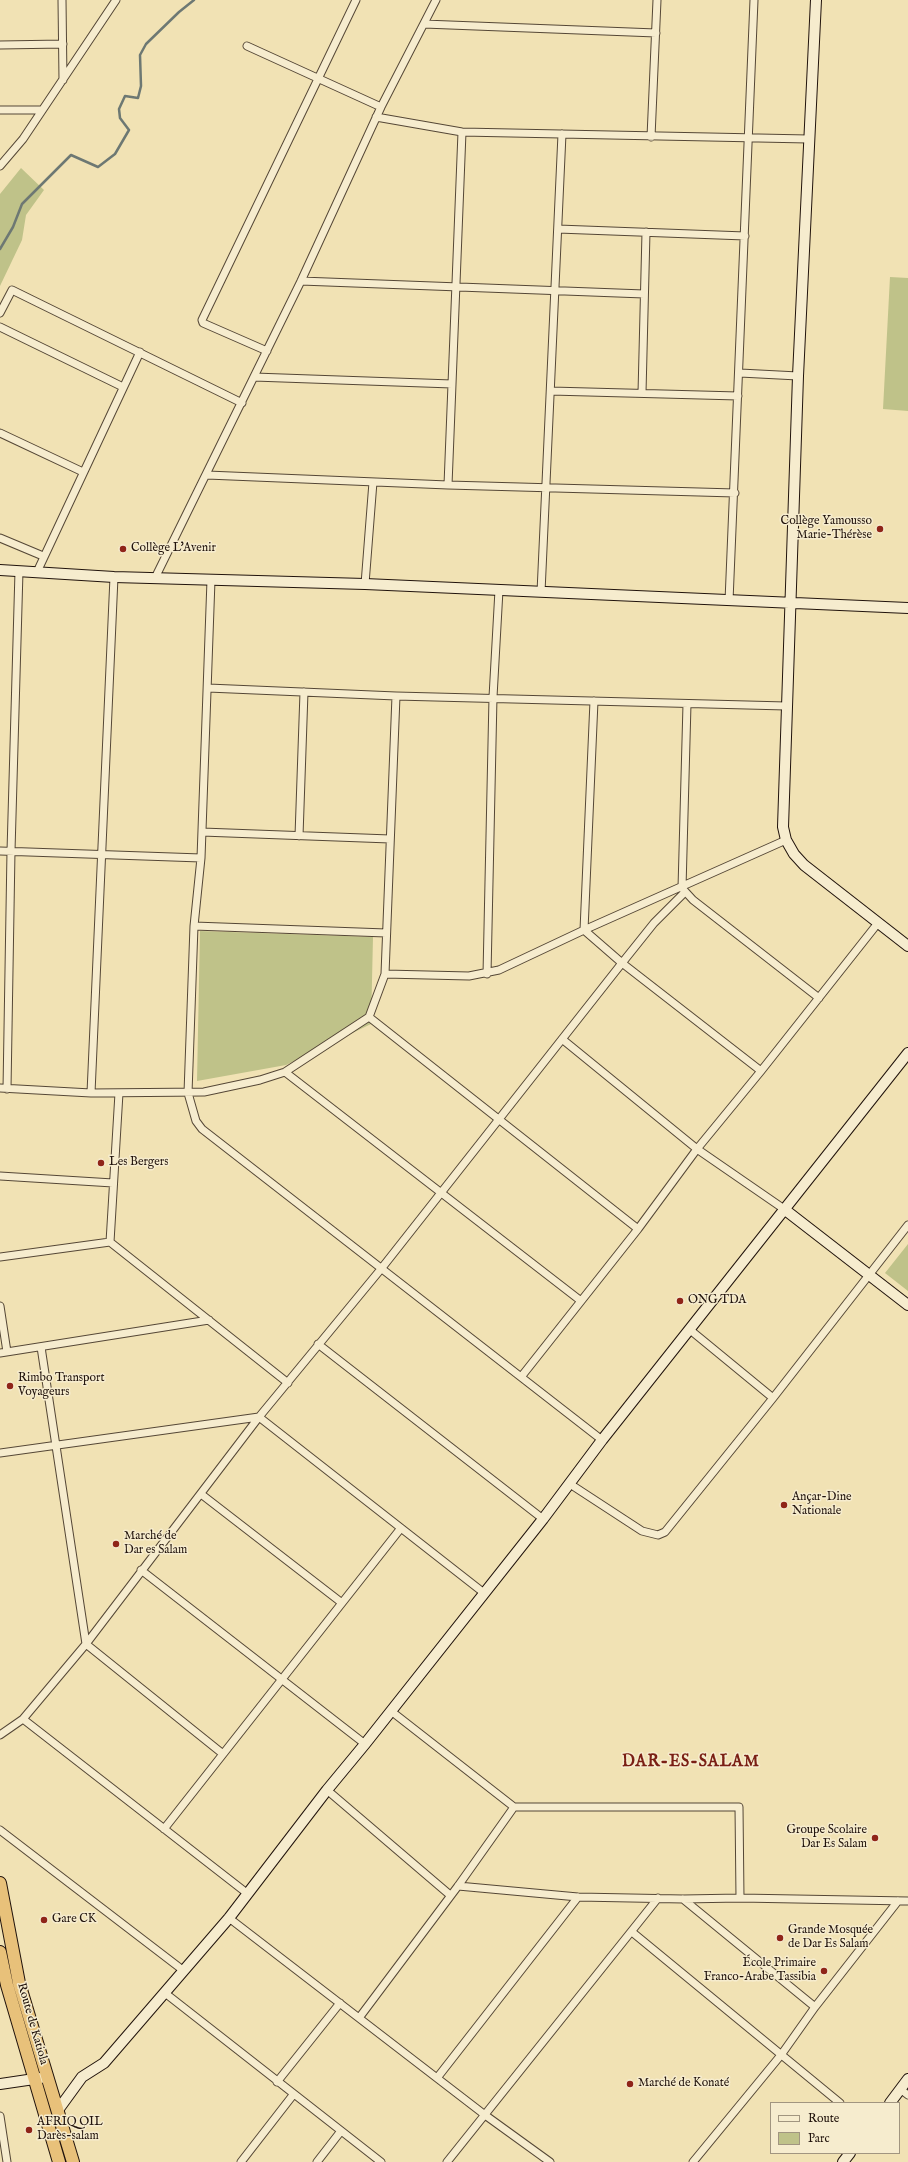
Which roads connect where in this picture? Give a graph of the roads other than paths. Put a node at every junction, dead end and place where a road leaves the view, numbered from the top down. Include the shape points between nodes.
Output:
1 (62, 0) edge
2 (116, 0) edge
3 (356, 0) edge
4 (436, 0) edge
5 (657, 0) edge
6 (754, 0) edge
7 (816, 0) edge
8 (424, 24) junction
9 (656, 33) junction
10 (63, 44) junction
11 (0, 45) edge
12 (247, 46) dead end
13 (317, 79) junction
14 (63, 80) junction
15 (381, 107) junction
16 (0, 110) edge
17 (42, 110) junction
18 (376, 117) junction
19 (462, 132) junction
20 (562, 134) junction
21 (651, 137) junction
22 (750, 138) junction
23 (808, 139) junction
24 (0, 166) edge
25 (558, 229) junction
26 (646, 232) junction
27 (745, 236) junction
28 (301, 281) junction
29 (456, 286) junction
30 (555, 291) junction
31 (644, 294) junction
32 (0, 313) edge
33 (0, 327) edge
34 (267, 351) junction
35 (140, 352) junction
36 (740, 373) junction
37 (798, 376) junction
38 (254, 377) junction
39 (452, 384) junction
40 (123, 387) junction
41 (551, 391) junction
42 (642, 393) junction
43 (738, 396) junction
44 (242, 403) junction
45 (0, 433) edge
46 (83, 472) junction
47 (207, 475) junction
48 (373, 482) junction
49 (448, 485) junction
50 (546, 487) junction
51 (735, 493) junction
52 (0, 538) edge
53 (43, 556) junction
54 (0, 570) edge
55 (19, 571) junction
56 (37, 572) junction
57 (114, 577) junction
58 (155, 578) junction
59 (211, 580) junction
60 (365, 584) junction
61 (499, 590) junction
62 (541, 592) junction
63 (729, 601) junction
64 (789, 604) junction
65 (908, 608) edge
66 (208, 688) junction
67 (304, 692) junction
68 (396, 696) junction
69 (493, 697) junction
70 (594, 701) junction
71 (687, 704) junction
72 (786, 706) junction
73 (202, 832) junction
74 (299, 836) junction
75 (390, 839) junction
76 (786, 840) junction
77 (0, 850) edge
78 (11, 851) junction
79 (101, 856) junction
80 (201, 858) junction
81 (683, 890) junction
82 (878, 923) junction
83 (194, 926) junction
84 (584, 930) junction
85 (386, 933) junction
86 (908, 946) edge
87 (622, 963) junction
88 (384, 974) junction
89 (487, 974) junction
90 (819, 998) junction
91 (369, 1017) junction
92 (562, 1039) junction
93 (908, 1054) edge
94 (761, 1071) junction
95 (285, 1072) junction
96 (4, 1088) edge
97 (92, 1093) junction
98 (119, 1093) junction
99 (188, 1093) junction
100 (498, 1120) junction
101 (698, 1149) junction
102 (0, 1176) edge
103 (114, 1183) junction
104 (441, 1192) junction
105 (784, 1210) junction
106 (908, 1225) edge
107 (638, 1229) junction
108 (110, 1242) junction
109 (0, 1258) edge
110 (381, 1269) junction
111 (869, 1274) junction
112 (581, 1301) junction
113 (908, 1305) edge
114 (0, 1306) edge
115 (209, 1320) junction
116 (689, 1329) junction
117 (318, 1344) junction
118 (41, 1347) junction
119 (3, 1353) edge
120 (521, 1378) junction
121 (288, 1382) junction
122 (773, 1398) junction
123 (259, 1417) junction
124 (602, 1440) junction
125 (56, 1444) junction
126 (0, 1453) edge
127 (570, 1484) junction
128 (201, 1494) junction
129 (542, 1518) junction
130 (400, 1528) junction
131 (141, 1570) junction
132 (484, 1593) junction
133 (342, 1603) junction
134 (86, 1644) junction
135 (282, 1679) junction
136 (391, 1711) junction
137 (23, 1719) junction
138 (0, 1735) edge
139 (365, 1744) junction
140 (223, 1754) junction
141 (327, 1790) junction
142 (514, 1808) junction
143 (164, 1829) junction
144 (0, 1830) edge
145 (0, 1883) edge
146 (458, 1886) junction
147 (248, 1894) junction
148 (450, 1895) junction
149 (578, 1897) junction
150 (658, 1898) junction
151 (740, 1898) junction
152 (683, 1899) junction
153 (898, 1901) junction
154 (908, 1901) edge
155 (229, 1918) junction
156 (632, 1932) junction
157 (0, 1952) edge
158 (184, 1971) junction
159 (165, 1993) junction
160 (340, 2003) junction
161 (815, 2007) junction
162 (359, 2018) junction
163 (781, 2055) junction
164 (48, 2076) junction
165 (437, 2078) junction
166 (35, 2079) junction
167 (908, 2080) edge
168 (277, 2082) junction
169 (0, 2084) edge
170 (904, 2092) edge
171 (293, 2095) junction
172 (839, 2102) edge
173 (891, 2102) edge
174 (58, 2110) junction
175 (485, 2115) junction
176 (0, 2116) edge
177 (341, 2131) junction
178 (849, 2154) edge
179 (7, 2162) edge
180 (59, 2162) edge
181 (73, 2162) edge
182 (241, 2162) edge
183 (317, 2162) edge
184 (381, 2162) edge
185 (447, 2162) edge
186 (550, 2162) edge
187 (693, 2162) edge
188 (842, 2162) edge

1 - 10 street
2 - 14 street
3 - 13 street
4 - 8 street
5 - 9 street
6 - 22 street
7 - 23 street
8 - 9 street
8 - 15 street
9 - 21 street
10 - 11 street
10 - 14 street
12 - 13 street
13 - 15 street
13 - 34 street via 202,320 203,323
14 - 17 street
15 - 18 street
16 - 17 street
17 - 24 street via 23,139
18 - 19 street
18 - 28 street
19 - 20 street
19 - 29 street
20 - 21 street
20 - 25 street
21 - 22 street
22 - 23 street
22 - 27 street
23 - 37 street
25 - 26 street
25 - 30 street
26 - 27 street
26 - 31 street
27 - 36 street
28 - 29 street
28 - 34 street
29 - 30 street
29 - 39 street
30 - 31 street
30 - 41 street
31 - 42 street
32 - 35 street via 12,290
33 - 40 street
34 - 38 street
35 - 40 street
35 - 44 street
36 - 37 street
36 - 43 street
37 - 64 street
38 - 39 street
38 - 44 street
39 - 49 street
40 - 46 street
41 - 42 street
41 - 50 street
42 - 43 street
43 - 51 street
44 - 47 street
45 - 46 street
46 - 53 street
47 - 48 street
47 - 58 street
48 - 49 street
48 - 60 street
49 - 50 street
50 - 51 street
50 - 62 street
51 - 63 street
52 - 53 street
53 - 56 street
54 - 55 street
55 - 56 street
55 - 78 street
56 - 57 street
57 - 58 street
57 - 79 street
58 - 59 street
59 - 60 street
59 - 66 street
60 - 61 street
61 - 62 street
61 - 69 street
62 - 63 street
63 - 64 street
64 - 65 street
64 - 72 street
66 - 67 street
66 - 73 street
67 - 68 street
67 - 74 street
68 - 69 street
68 - 75 street
69 - 70 street
69 - 89 street
70 - 71 street
70 - 84 street
71 - 72 street
71 - 81 street
72 - 76 street via 783,827
73 - 74 street
73 - 80 street
74 - 75 street
75 - 85 street
76 - 81 street
76 - 82 street via 804,865
77 - 78 street
78 - 79 street
78 - 96 street
79 - 80 street
79 - 97 street
80 - 83 street
81 - 84 street
81 - 87 street
81 - 90 street
82 - 86 street
82 - 90 street
83 - 85 street
83 - 99 street
84 - 87 street
84 - 89 street
85 - 88 street
87 - 92 street
87 - 94 street
88 - 89 street
88 - 91 street
90 - 94 street
91 - 95 street
91 - 100 street
92 - 100 street
92 - 101 street
93 - 105 street
94 - 101 street
95 - 99 street via 253,1082
95 - 104 street
96 - 97 street
97 - 98 street
98 - 99 street
98 - 103 street
99 - 110 street via 196,1121 202,1129
100 - 104 street
100 - 107 street
101 - 105 street
101 - 107 street
102 - 103 street
103 - 108 street
104 - 110 street
104 - 112 street
105 - 111 street
105 - 116 street
106 - 111 street
107 - 112 street
108 - 109 street
108 - 115 street
110 - 117 street
110 - 120 street
111 - 113 street
111 - 122 street
112 - 120 street
114 - 119 street
115 - 118 street
115 - 121 street
116 - 122 street
116 - 124 street
117 - 121 street
117 - 129 street
118 - 119 street
118 - 125 street
120 - 124 street
121 - 123 street
122 - 127 street via 665,1532 658,1535 642,1531
123 - 125 street
123 - 128 street
123 - 130 street
124 - 127 street
125 - 126 street
125 - 134 street
127 - 129 street
128 - 131 street
128 - 133 street
129 - 132 street
130 - 132 street
130 - 133 street
131 - 134 street
131 - 135 street
132 - 136 street
133 - 135 street
134 - 137 street
134 - 140 street
135 - 139 street
135 - 140 street
136 - 139 street
136 - 142 street
137 - 138 street
137 - 143 street
139 - 141 street
140 - 143 street
141 - 147 street
141 - 148 street
142 - 146 street
142 - 151 street via 739,1807
143 - 147 street
144 - 158 street
145 - 164 highway, Route de Katiola via 19,1983
146 - 148 street
146 - 149 street
147 - 155 street
148 - 162 street
149 - 150 street
149 - 165 street
150 - 152 street
150 - 156 street
151 - 152 street
151 - 153 street
152 - 161 street
153 - 154 street
153 - 161 street
155 - 158 street
155 - 160 street
156 - 163 street
156 - 175 street
157 - 166 highway, Route de Katiola via 7,1985
158 - 159 street
159 - 168 street
159 - 174 street via 104,2063 82,2077
160 - 162 street
160 - 168 street
161 - 163 street
162 - 165 street
163 - 172 street
163 - 187 street
164 - 166 street
164 - 174 highway, Route de Katiola
165 - 175 street
166 - 169 street
166 - 180 highway, Route de Katiola
167 - 170 street
168 - 171 street
170 - 173 street
171 - 177 street
171 - 182 street
174 - 181 highway, Route de Katiola
175 - 185 street
175 - 186 street
176 - 179 street
177 - 183 street
177 - 184 street
178 - 188 street

